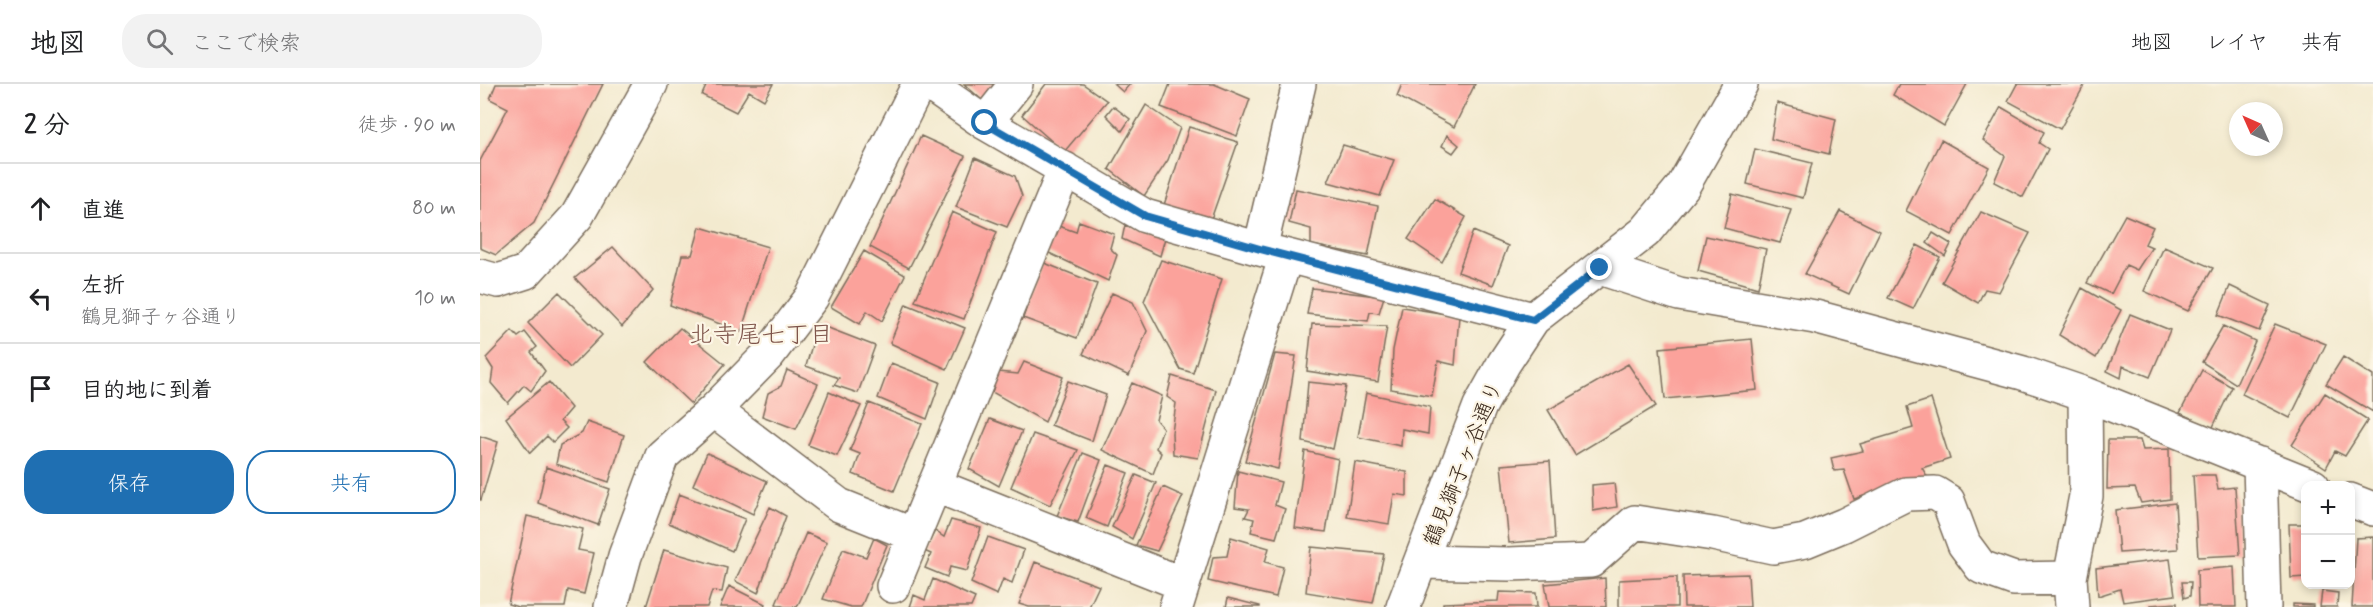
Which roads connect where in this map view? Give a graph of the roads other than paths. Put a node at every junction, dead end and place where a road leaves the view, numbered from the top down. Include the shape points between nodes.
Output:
1 (651, 84) edge
2 (919, 84) edge
3 (929, 84) edge
4 (1016, 84) edge
5 (1299, 84) edge
6 (1741, 84) edge
7 (985, 123) junction
8 (1065, 169) junction
9 (1273, 253) junction
10 (1600, 268) junction
11 (480, 276) edge
12 (1533, 320) junction
13 (2085, 394) junction
14 (714, 410) junction
15 (2259, 464) junction
16 (2301, 481) edge
17 (934, 485) junction
18 (2355, 502) edge
19 (2373, 509) edge
20 (914, 535) junction
21 (1422, 562) junction
22 (893, 586) dead end
23 (2071, 592) edge
24 (1180, 595) edge
25 (611, 607) edge
26 (1403, 607) edge
27 (2264, 607) edge

1 - 11 street via 577,216 526,272 498,281
2 - 14 street via 812,297 768,355
3 - 7 street
4 - 7 street
5 - 9 street
6 - 10 street, 鶴見獅子ヶ谷通り via 1683,186 1645,232
7 - 8 street
8 - 9 street via 1145,216
8 - 17 street
9 - 12 street
9 - 24 street
10 - 12 street, 鶴見獅子ヶ谷通り
10 - 13 street via 1679,294 1815,317 2023,373
12 - 21 street, 鶴見獅子ヶ谷通り via 1480,406
13 - 15 street
13 - 23 street via 2086,496
14 - 20 street via 839,505
14 - 25 street via 662,456 625,556
15 - 16 street
15 - 27 street
17 - 20 street
17 - 24 street
18 - 19 street
20 - 22 street
21 - 23 street via 1591,561 1635,522 1773,547 1805,541 1906,494 1935,493 1948,501 1964,544 1981,567
21 - 26 street, 鶴見獅子ヶ谷通り

